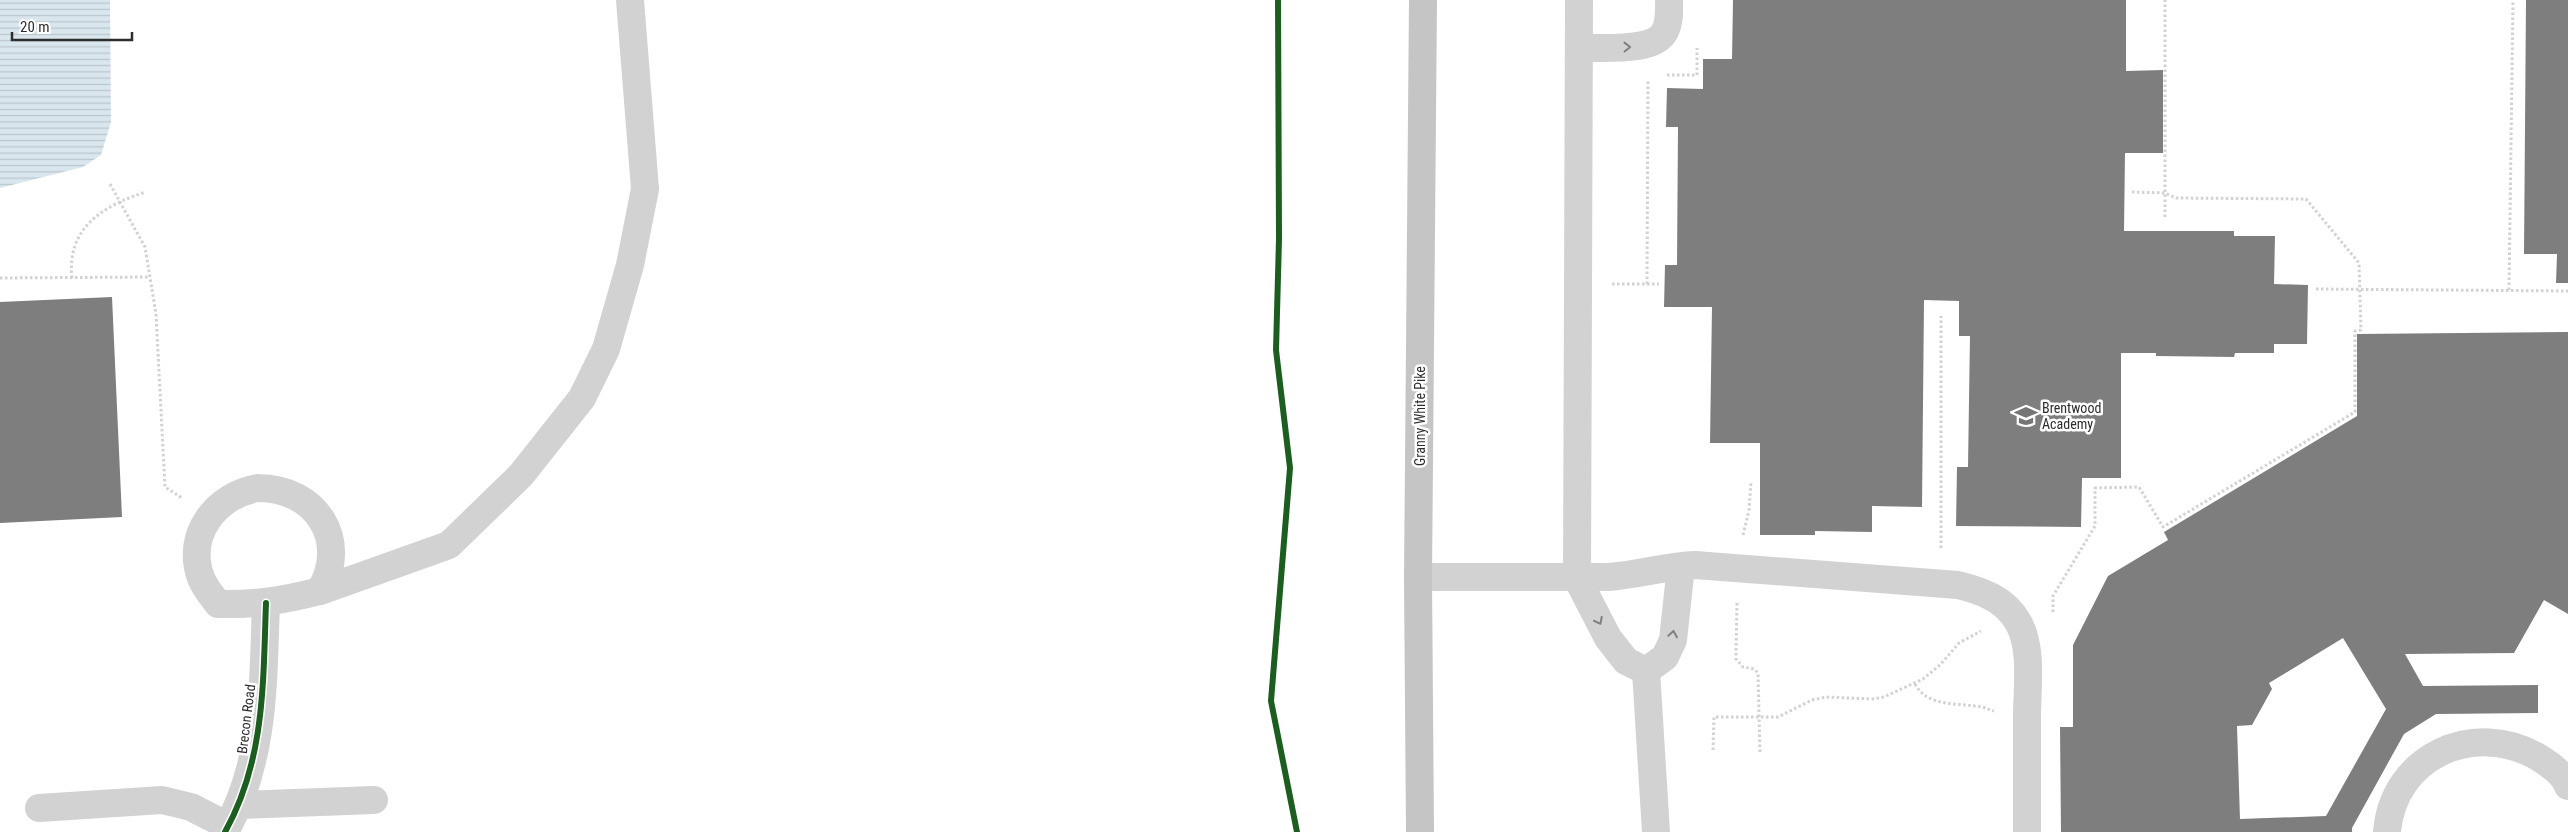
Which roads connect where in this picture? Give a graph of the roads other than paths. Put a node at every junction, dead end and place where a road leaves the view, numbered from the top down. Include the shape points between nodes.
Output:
1 (630, 0) edge
2 (1423, 0) edge
3 (1579, 0) edge
4 (1669, 0) edge
5 (1579, 48) junction
6 (1681, 566) junction
7 (1418, 577) junction
8 (1577, 578) junction
9 (320, 591) junction
10 (266, 603) junction
11 (1646, 671) junction
12 (2568, 786) edge
13 (374, 800) dead end
14 (39, 808) dead end
15 (231, 821) edge
16 (1420, 832) edge
17 (1656, 832) edge
18 (2027, 832) edge
19 (2387, 832) edge

1 - 9 street via 645,189 630,265 606,349 582,398 521,475 448,544
2 - 7 main road, Granny White Pike
3 - 5 street
5 -> 4 street via 1648,45 1658,41 1665,31
5 - 8 street
6 - 8 street via 1629,576
11 -> 6 street via 1665,657 1673,640
6 - 18 street via 1958,585 1995,598 2014,615 2026,650
7 - 8 street
7 - 16 main road, Granny White Pike
8 -> 11 street via 1608,638 1626,661
9 - 10 street
9 - 10 street via 330,564 329,539 320,516 297,496 284,490 245,490 227,499 204,524 197,552 201,579 218,604
10 - 15 street, Brecon Road via 262,707 255,756
11 - 17 street
12 - 19 street via 2565,779 2546,762 2504,743 2476,742 2449,747 2427,759 2410,775 2394,799
13 - 15 street
14 - 15 street via 162,800

